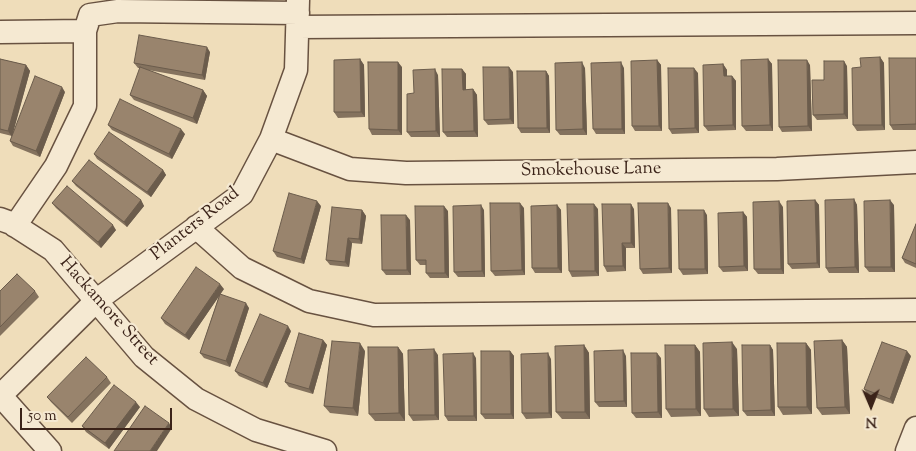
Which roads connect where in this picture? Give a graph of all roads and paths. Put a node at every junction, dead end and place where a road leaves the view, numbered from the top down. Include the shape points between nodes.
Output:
1 (298, 13) edge
2 (916, 23) edge
3 (85, 31) junction
4 (0, 32) edge
5 (271, 140) junction
6 (916, 162) edge
7 (8, 222) edge
8 (196, 227) junction
9 (97, 300) junction
10 (916, 310) edge
11 (0, 395) edge
12 (916, 428) edge
13 (50, 451) edge
14 (325, 451) edge
15 (907, 451) edge

1 - 2 street
1 - 3 street via 118,11 90,15
1 - 5 street, Planters Road via 296,70
3 - 4 street
3 - 7 street via 85,106 56,166
5 - 6 street, Smokehouse Lane via 350,168 406,173 777,169
5 - 8 street, Planters Road via 242,194
7 - 9 street, Hackamore Street via 53,250
8 - 9 street, Planters Road
8 - 10 street via 242,268 309,301 374,315
9 - 11 street, Planters Road
9 - 14 street, Hackamore Street via 144,357 196,399 256,430
11 - 13 street
12 - 15 street

